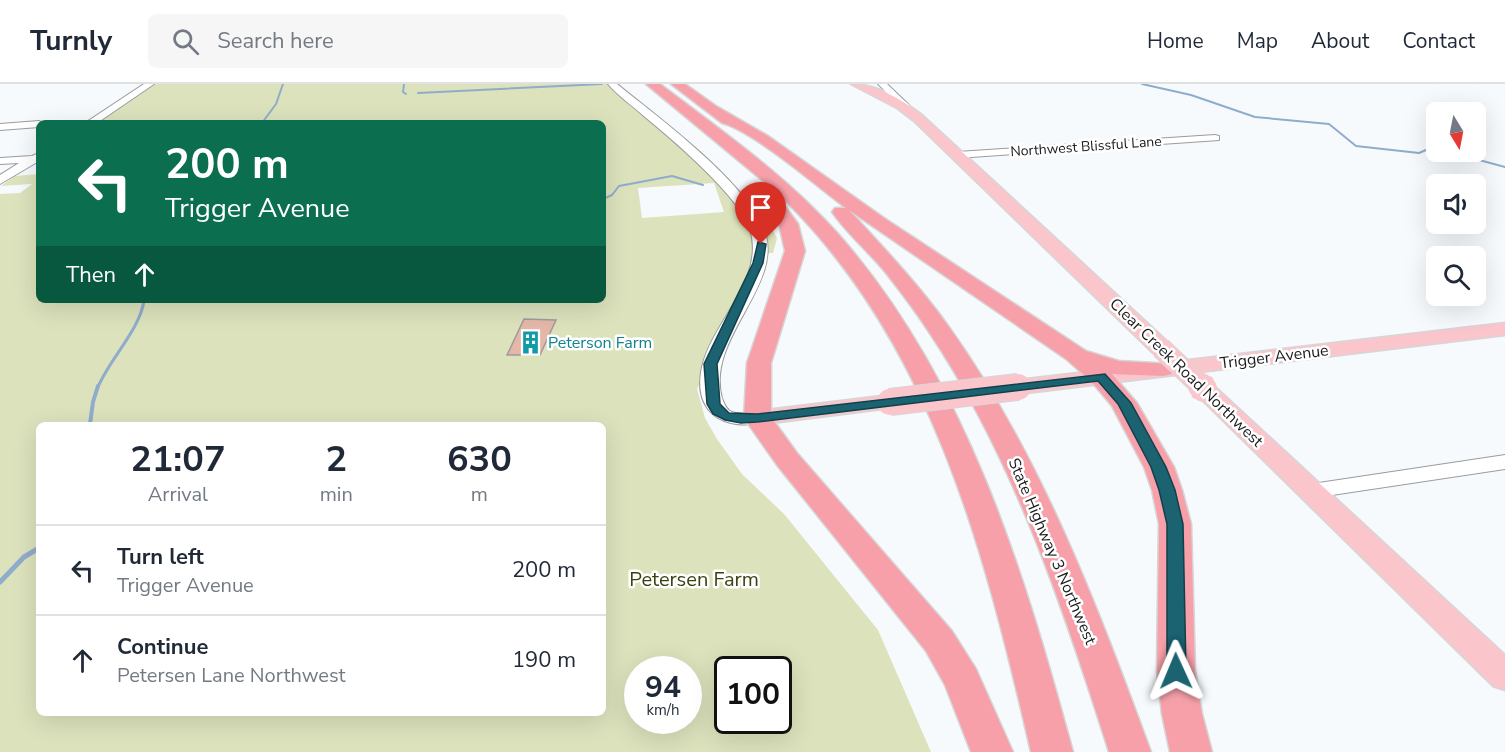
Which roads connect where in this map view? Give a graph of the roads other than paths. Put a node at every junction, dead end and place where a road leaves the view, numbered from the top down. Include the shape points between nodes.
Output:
1 (150, 84) edge
2 (612, 84) edge
3 (652, 84) edge
4 (677, 84) edge
5 (857, 84) edge
6 (882, 84) edge
7 (906, 107) junction
8 (707, 116) junction
9 (95, 120) edge
10 (36, 127) edge
11 (2, 128) edge
12 (1215, 138) dead end
13 (957, 154) junction
14 (36, 157) edge
15 (0, 160) edge
16 (0, 180) edge
17 (1505, 328) edge
18 (1076, 354) junction
19 (1162, 359) junction
20 (1101, 377) junction
21 (1124, 403) junction
22 (757, 418) junction
23 (1505, 462) edge
24 (1312, 491) junction
25 (1505, 676) edge
26 (992, 752) edge
27 (1052, 752) edge
28 (1130, 752) edge
29 (1191, 752) edge

1 - 9 street
2 - 22 street via 712,171 738,199 758,232 758,263 711,364 710,384 718,412 732,418
3 - 8 highway, State Highway 3 Northwest
4 - 8 highway, State Highway 3 Northwest
5 - 7 main road, Clear Creek Road Northwest
6 - 7 street
7 - 13 main road, Clear Creek Road Northwest
8 - 18 highway via 763,139 877,222
8 - 22 highway via 785,217 793,234 793,263 759,363
8 - 27 highway, State Highway 3 Northwest via 832,239 891,320 916,363 942,413 1001,563
8 - 28 highway, State Highway 3 Northwest via 800,176 849,220 891,266 951,346 1033,495 1081,611
10 - 11 street
12 - 13 street, Northwest Blissful Lane
13 - 19 main road, Clear Creek Road Northwest
14 - 15 street
14 - 16 street
17 - 19 main road, Trigger Avenue
18 - 19 highway via 1117,368
18 - 20 highway
19 - 20 main road, Trigger Avenue
19 - 21 highway via 1128,384
19 - 24 main road, Clear Creek Road Northwest, bridge via 1204,389
20 - 21 highway
20 - 22 main road, Trigger Avenue, bridge
21 - 29 highway via 1159,467 1175,524 1176,671
22 - 26 highway via 939,641 966,688
23 - 24 street
24 - 25 main road, Clear Creek Road Northwest

